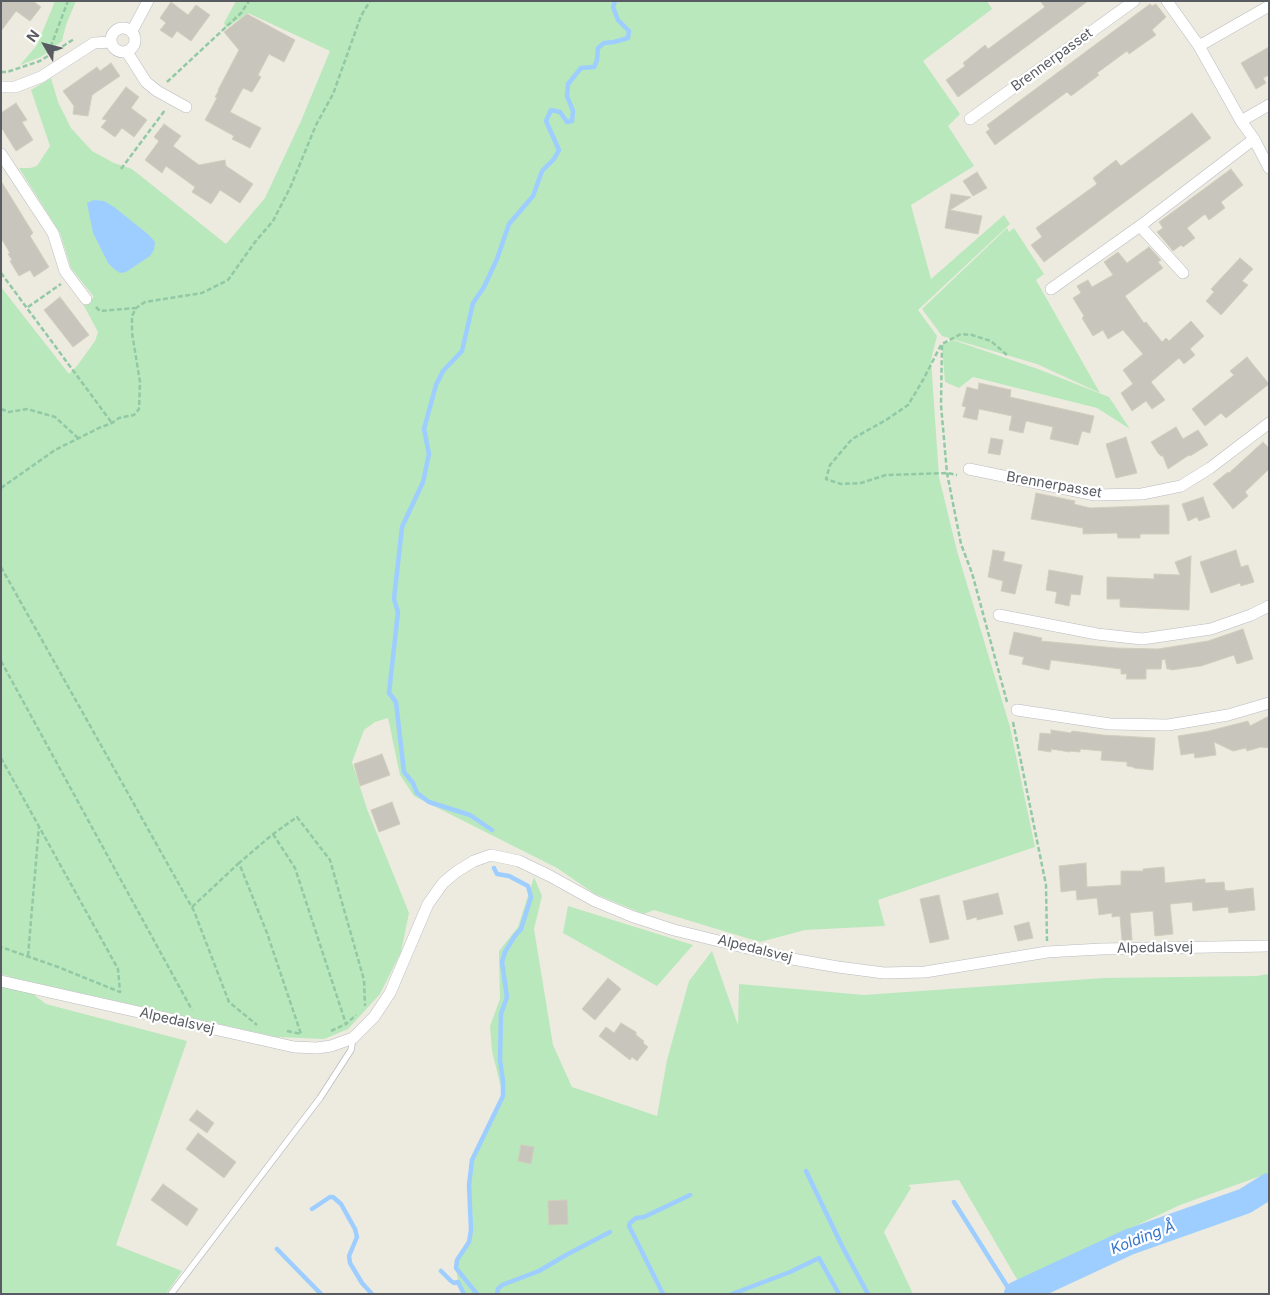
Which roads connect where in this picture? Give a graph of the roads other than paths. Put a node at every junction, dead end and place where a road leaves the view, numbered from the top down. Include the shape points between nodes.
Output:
1 (148, 1) edge
2 (1134, 1) edge
3 (1167, 1) edge
4 (1269, 6) edge
5 (132, 31) junction
6 (111, 42) junction
7 (1199, 46) junction
8 (127, 52) junction
9 (1, 87) edge
10 (1269, 105) edge
11 (186, 107) dead end
12 (970, 119) dead end
13 (1241, 121) junction
14 (1254, 139) junction
15 (1, 154) edge
16 (1269, 168) edge
17 (1140, 226) junction
18 (1183, 273) dead end
19 (1051, 289) dead end
20 (86, 299) road end
21 (1269, 423) edge
22 (969, 470) dead end
23 (1269, 606) edge
24 (1000, 615) dead end
25 (1269, 702) edge
26 (1013, 713) road end
27 (1269, 946) edge
28 (1, 981) edge
29 (353, 1038) junction
30 (172, 1294) edge

1 - 5 street
2 - 12 street, Brennerpasset
3 - 7 street
4 - 7 street
5 - 6 street via 125,28 117,30
5 - 8 street via 136,39
6 - 8 street via 118,52
6 - 9 street via 94,43 41,77 15,87
7 - 13 street
8 - 11 street via 146,82
10 - 13 street
13 - 14 street
14 - 16 street
14 - 17 street
15 - 20 street via 53,233 65,271
17 - 18 street
17 - 19 street
21 - 22 street, Brennerpasset via 1210,468 1180,486 1142,494 1095,495
23 - 24 street via 1211,629 1142,639 1097,634
25 - 26 street via 1228,715 1168,725 1110,724
27 - 29 street, Alpedalsvej via 1047,952 925,972 884,973 792,959 674,930 595,901 519,861 491,856 474,861 443,883 428,904 390,993 374,1017
28 - 29 street, Alpedalsvej via 294,1047 331,1046
29 - 30 lane, Alpedalsvej via 351,1050 320,1098

